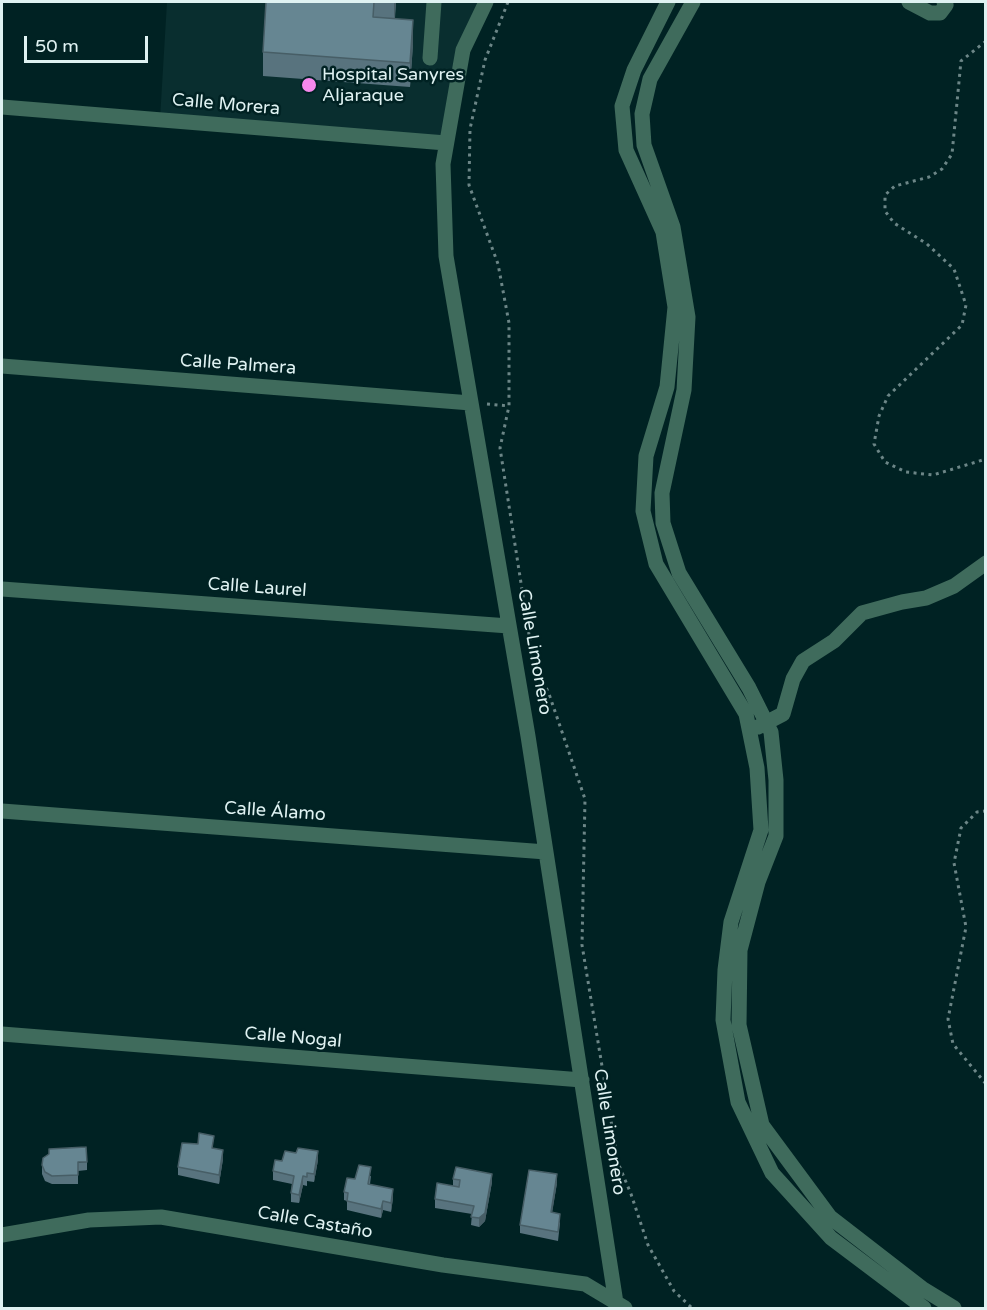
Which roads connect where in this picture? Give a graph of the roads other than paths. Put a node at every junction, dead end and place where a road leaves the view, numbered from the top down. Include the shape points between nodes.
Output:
1 (434, 2) edge
2 (486, 2) edge
3 (668, 2) edge
4 (693, 2) edge
5 (909, 2) edge
6 (944, 2) edge
7 (430, 58) dead end
8 (2, 107) edge
9 (447, 142) junction
10 (2, 366) edge
11 (471, 403) junction
12 (986, 563) edge
13 (2, 589) edge
14 (509, 626) junction
15 (767, 725) junction
16 (750, 730) junction
17 (2, 811) edge
18 (546, 852) junction
19 (2, 1034) edge
20 (582, 1080) junction
21 (2, 1235) edge
22 (621, 1306) edge
23 (924, 1308) edge
24 (954, 1308) edge

1 - 7 street
2 - 9 street, Calle Limonero via 463,50
3 - 16 street via 634,70 622,106 626,150 663,232 675,307 667,387 646,456 643,511 656,564 747,714
4 - 15 street via 650,79 642,114 644,145 672,227 688,317 684,390 662,493 663,523 679,573
5 - 6 street via 940,14
8 - 9 street, Calle Morera
9 - 11 street, Calle Limonero via 443,164 446,256
10 - 11 street, Calle Palmera
11 - 14 street, Calle Limonero
12 - 15 street via 954,586 926,598 862,613 834,641 803,661 793,679 783,714
13 - 14 street, Calle Laurel
14 - 18 street, Calle Limonero
15 - 16 street
15 - 24 street via 776,780 776,836 758,882 740,950 739,1025 762,1125 830,1217 923,1289
16 - 23 street via 761,830 731,922 723,1020 738,1102 772,1173 831,1238
17 - 18 street, Calle Álamo
18 - 20 street, Calle Limonero
19 - 20 street, Calle Nogal
20 - 22 street, Calle Limonero
21 - 22 street, Calle Castaño via 90,1220 161,1217 443,1265 585,1284

